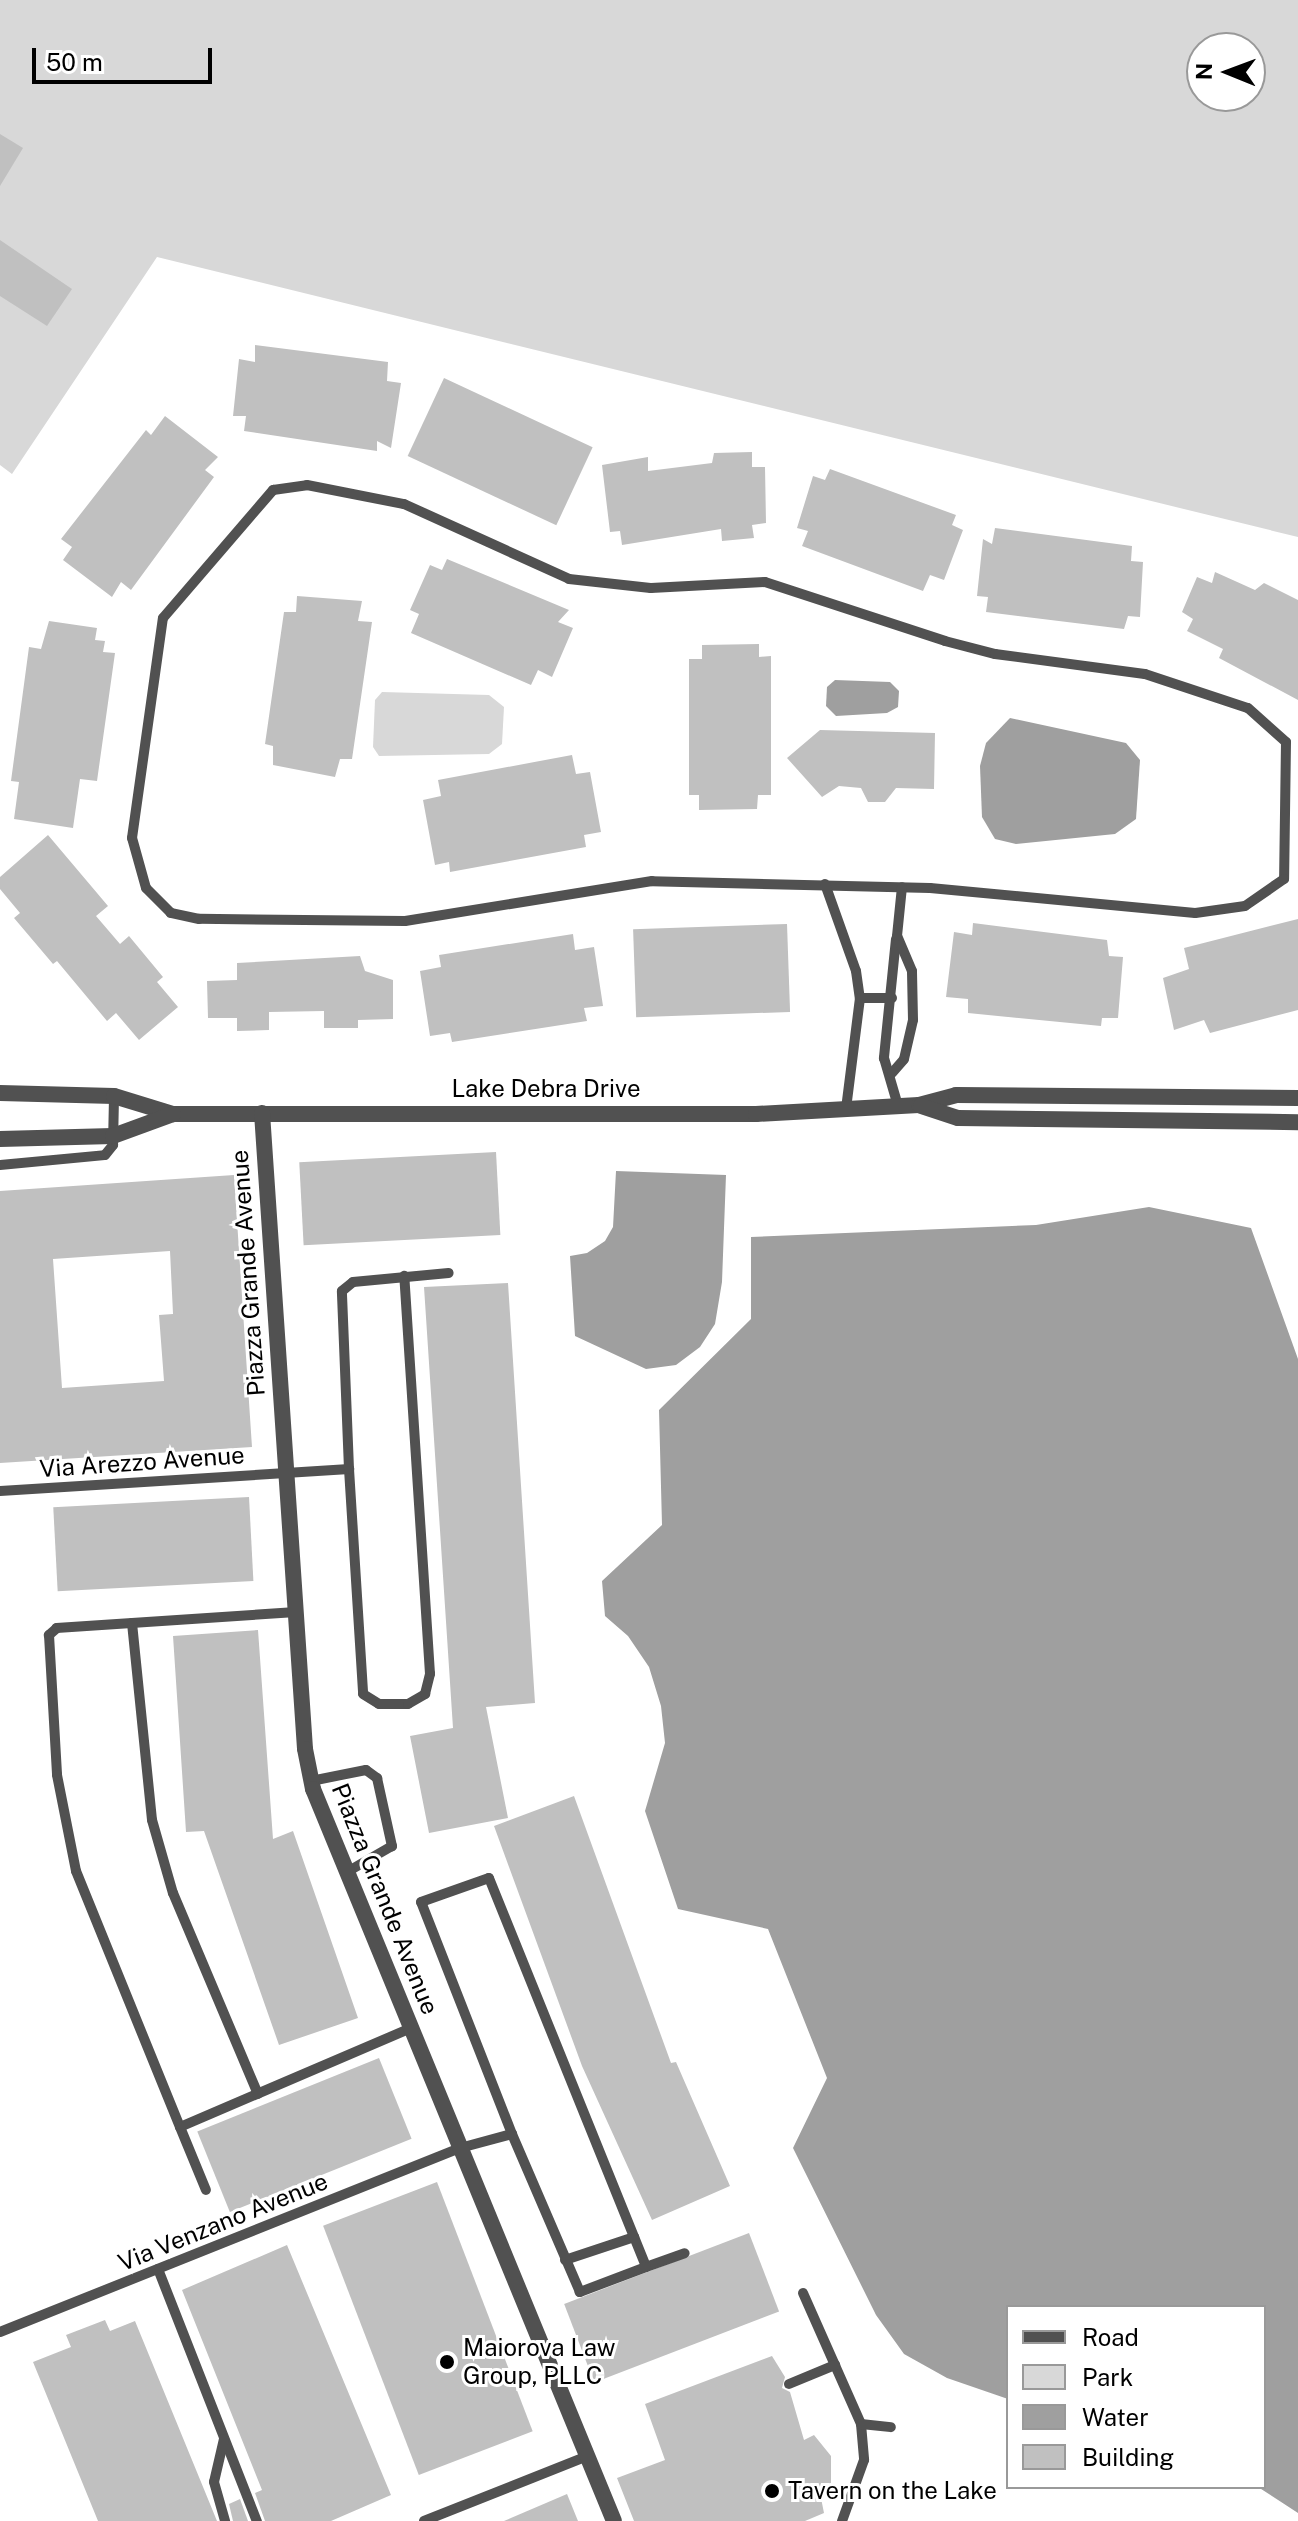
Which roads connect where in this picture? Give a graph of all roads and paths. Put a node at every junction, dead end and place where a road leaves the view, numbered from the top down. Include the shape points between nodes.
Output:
1 (825, 884) junction
2 (902, 887) junction
3 (897, 936) junction
4 (860, 998) junction
5 (892, 998) junction
6 (892, 1073) junction
7 (0, 1093) edge
8 (114, 1096) junction
9 (1298, 1098) edge
10 (919, 1105) junction
11 (898, 1106) junction
12 (846, 1109) junction
13 (262, 1113) junction
14 (173, 1114) junction
15 (1298, 1122) edge
16 (113, 1136) junction
17 (0, 1139) edge
18 (0, 1165) edge
19 (449, 1273) dead end
20 (404, 1276) junction
21 (349, 1469) junction
22 (286, 1472) junction
23 (0, 1491) edge
24 (296, 1612) junction
25 (132, 1623) junction
26 (311, 1781) junction
27 (347, 1872) junction
28 (411, 2028) junction
29 (258, 2094) junction
30 (180, 2127) junction
31 (512, 2134) junction
32 (460, 2148) junction
33 (206, 2190) dead end
34 (634, 2237) junction
35 (685, 2253) dead end
36 (565, 2260) junction
37 (646, 2267) junction
38 (158, 2269) junction
39 (803, 2293) dead end
40 (0, 2332) edge
41 (835, 2365) junction
42 (789, 2384) dead end
43 (861, 2424) junction
44 (891, 2427) dead end
45 (224, 2439) junction
46 (587, 2456) junction
47 (225, 2521) edge
48 (257, 2521) edge
49 (424, 2521) edge
50 (614, 2521) edge
51 (842, 2521) edge

1 - 2 lane
1 - 2 lane via 652,881 405,921 199,919 171,913 146,888 132,838 163,618 273,490 307,485 404,504 569,579 651,588 765,582 995,654 1145,674 1248,708 1286,742 1284,879 1245,906 1195,913
1 - 4 lane via 856,971
2 - 3 lane
3 - 5 lane
3 - 6 lane via 912,971 913,1020 904,1059
4 - 5 lane
4 - 12 lane
5 - 6 lane via 884,1058
6 - 11 lane
7 - 8 street, Lake Debra Drive
8 - 14 street, Lake Debra Drive
8 - 16 lane
9 - 10 street, Lake Debra Drive via 956,1095
10 - 11 street, Lake Debra Drive
10 - 15 street, Lake Debra Drive via 958,1118
11 - 12 street, Lake Debra Drive
12 - 13 street, Lake Debra Drive via 756,1114
13 - 14 street, Lake Debra Drive
13 - 22 street, Piazza Grande Avenue
14 - 16 street, Lake Debra Drive
16 - 17 street, Lake Debra Drive
16 - 18 lane via 111,1149 98,1158
19 - 20 lane
20 - 21 lane via 353,1282 342,1291
20 - 21 lane via 430,1674 425,1694 408,1704 392,1707 363,1694
21 - 22 lane, Via Arezzo Avenue
22 - 23 lane, Via Arezzo Avenue
22 - 24 street, Piazza Grande Avenue
24 - 25 lane
24 - 26 street, Piazza Grande Avenue
25 - 29 lane via 152,1820 173,1893
25 - 30 lane via 57,1628 49,1635 57,1775 76,1871
26 - 27 street, Piazza Grande Avenue
26 - 27 lane via 366,1770 377,1778 392,1846
27 - 28 street, Piazza Grande Avenue
28 - 29 lane
28 - 32 street, Piazza Grande Avenue
29 - 30 lane
30 - 33 lane
31 - 32 lane, Via Venzano Avenue
31 - 34 lane via 421,1902 489,1878
31 - 36 lane
32 - 38 lane, Via Venzano Avenue
32 - 46 street, Piazza Grande Avenue
34 - 36 lane
34 - 37 lane
35 - 37 lane
36 - 37 lane via 580,2292
38 - 40 lane, Via Venzano Avenue
38 - 45 lane
39 - 41 lane
41 - 42 lane
41 - 43 lane
43 - 44 lane
43 - 51 lane via 864,2460
45 - 47 lane via 214,2482
45 - 48 lane
46 - 49 lane
46 - 50 street, Piazza Grande Avenue

